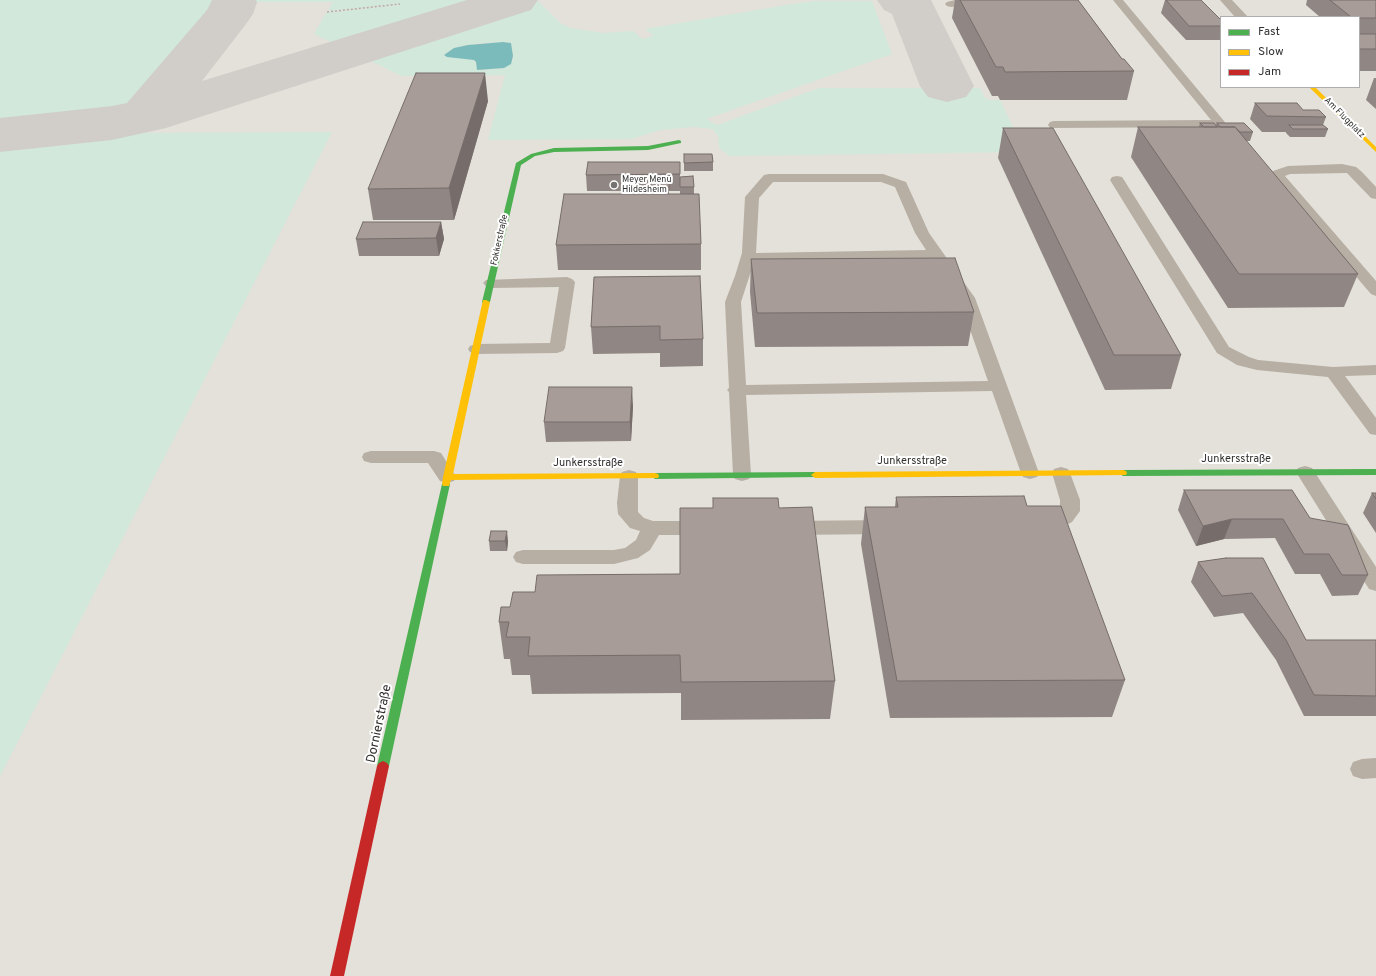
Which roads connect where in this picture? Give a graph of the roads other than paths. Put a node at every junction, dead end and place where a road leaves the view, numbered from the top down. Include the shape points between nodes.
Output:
1 (980, 0) edge
2 (1118, 0) edge
3 (1226, 0) edge
4 (951, 4) dead end
5 (1241, 16) edge
6 (1313, 88) edge
7 (1054, 124) dead end
8 (679, 142) dead end
9 (1376, 150) edge
10 (1117, 180) dead end
11 (1376, 195) edge
12 (937, 254) junction
13 (748, 258) junction
14 (491, 283) junction
15 (1376, 290) edge
16 (476, 349) junction
17 (1376, 370) edge
18 (1333, 372) junction
19 (999, 386) junction
20 (736, 390) junction
21 (1376, 430) edge
22 (371, 457) dead end
23 (1305, 472) junction
24 (1376, 472) edge
25 (1061, 473) junction
26 (1030, 474) junction
27 (742, 475) junction
28 (629, 476) junction
29 (448, 477) junction
30 (910, 527) edge
31 (1019, 527) edge
32 (651, 528) junction
33 (721, 528) edge
34 (768, 528) edge
35 (523, 557) dead end
36 (1376, 584) edge
37 (337, 976) edge

1 - 4 street
2 - 7 lane via 1220,124
3 - 5 street
6 - 9 street, Am Flugplatz
8 - 14 street, Fokkerstraße via 648,148 554,150 533,155 522,161 516,168
10 - 18 lane via 1223,350 1243,361 1258,365
11 - 15 lane via 1351,170 1342,168 1296,170 1278,174
12 - 13 lane
12 - 13 lane via 922,233 901,185 883,178 769,178 752,197
12 - 19 lane via 967,298
13 - 20 lane via 733,302
14 - 16 street, Fokkerstraße
14 - 16 lane via 567,282 557,348
16 - 29 street, Fokkerstraße
17 - 18 lane
18 - 21 lane
19 - 20 lane
19 - 26 lane
20 - 27 lane
22 - 29 lane via 434,457
23 - 24 street, Junkersstraße
23 - 25 street, Junkersstraße
23 - 36 lane
25 - 26 street, Junkersstraße
25 - 31 lane via 1070,500 1070,511 1055,522
26 - 27 street, Junkersstraße
27 - 28 street, Junkersstraße
28 - 29 street, Junkersstraße
28 - 32 lane via 628,514 637,523
29 - 37 street, Dornierstraße
30 - 34 lane
32 - 33 lane
32 - 35 lane via 642,545 631,553 614,557

